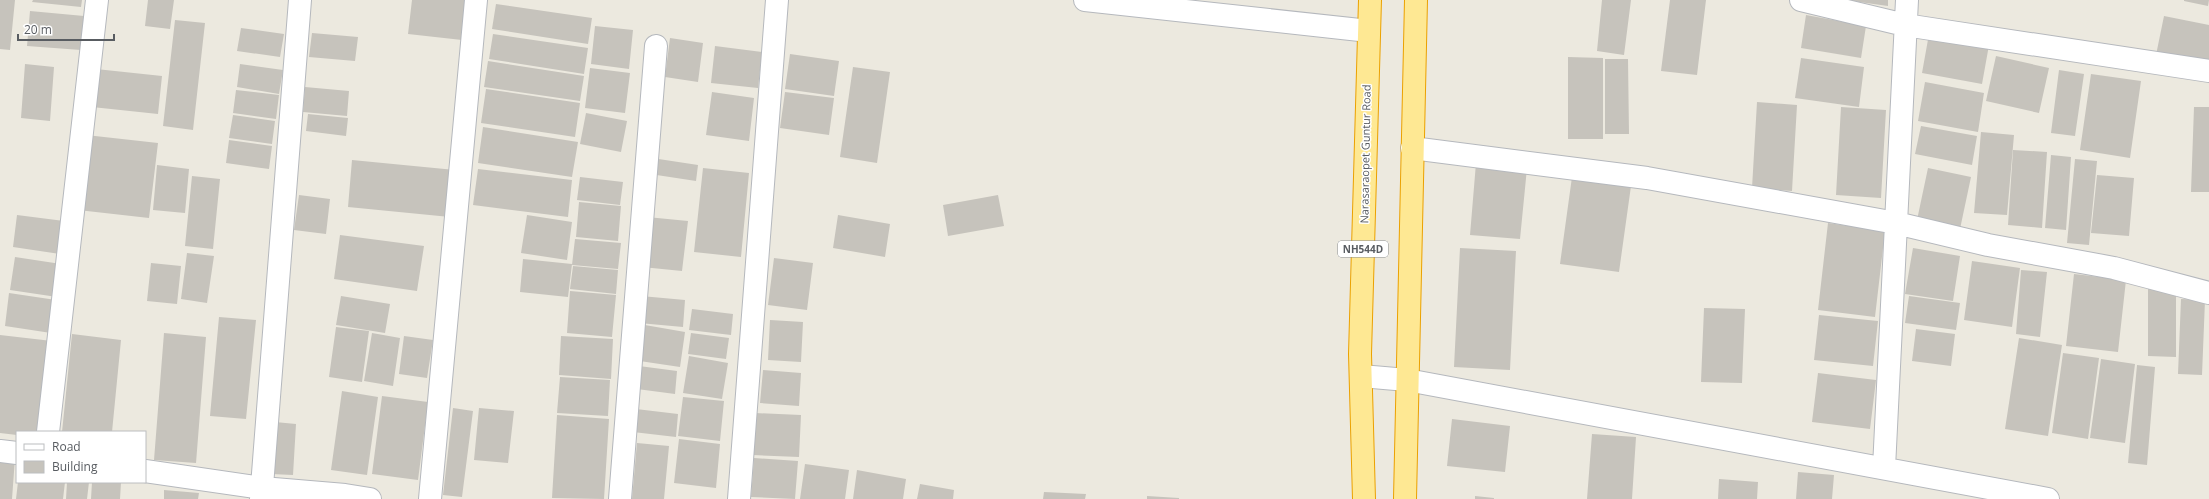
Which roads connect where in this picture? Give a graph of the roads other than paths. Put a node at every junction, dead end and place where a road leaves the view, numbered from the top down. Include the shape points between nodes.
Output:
1 (97, 0) edge
2 (300, 0) edge
3 (476, 0) edge
4 (777, 0) edge
5 (1085, 0) edge
6 (1370, 0) edge
7 (1416, 0) edge
8 (1801, 0) edge
9 (1907, 0) edge
10 (1906, 25) junction
11 (1369, 31) junction
12 (656, 46) dead end
13 (2209, 71) edge
14 (1412, 148) junction
15 (1896, 223) junction
16 (2209, 293) edge
17 (1361, 376) junction
18 (1407, 380) junction
19 (48, 431) edge
20 (0, 451) edge
21 (16, 453) edge
22 (1884, 468) junction
23 (146, 471) edge
24 (261, 494) edge
25 (370, 499) edge
26 (430, 499) edge
27 (620, 499) edge
28 (739, 499) edge
29 (1364, 499) edge
30 (1405, 499) edge
31 (2048, 499) edge

1 - 19 street
2 - 24 street
3 - 26 street
4 - 28 street
5 - 11 street
6 - 11 highway, Narasaraopet Guntur Road / NH544D
7 - 14 highway
8 - 10 street
9 - 10 street
10 - 13 street
10 - 15 street
11 - 17 highway, Narasaraopet Guntur Road / NH544D
12 - 27 street
14 - 15 street via 1646,178
14 - 18 highway
15 - 16 street via 2114,268
15 - 22 street
17 - 18 street
17 - 29 highway, Narasaraopet Guntur Road / NH544D
18 - 22 street
18 - 30 highway
20 - 21 street
22 - 31 street
23 - 24 street
24 - 25 street via 345,495

